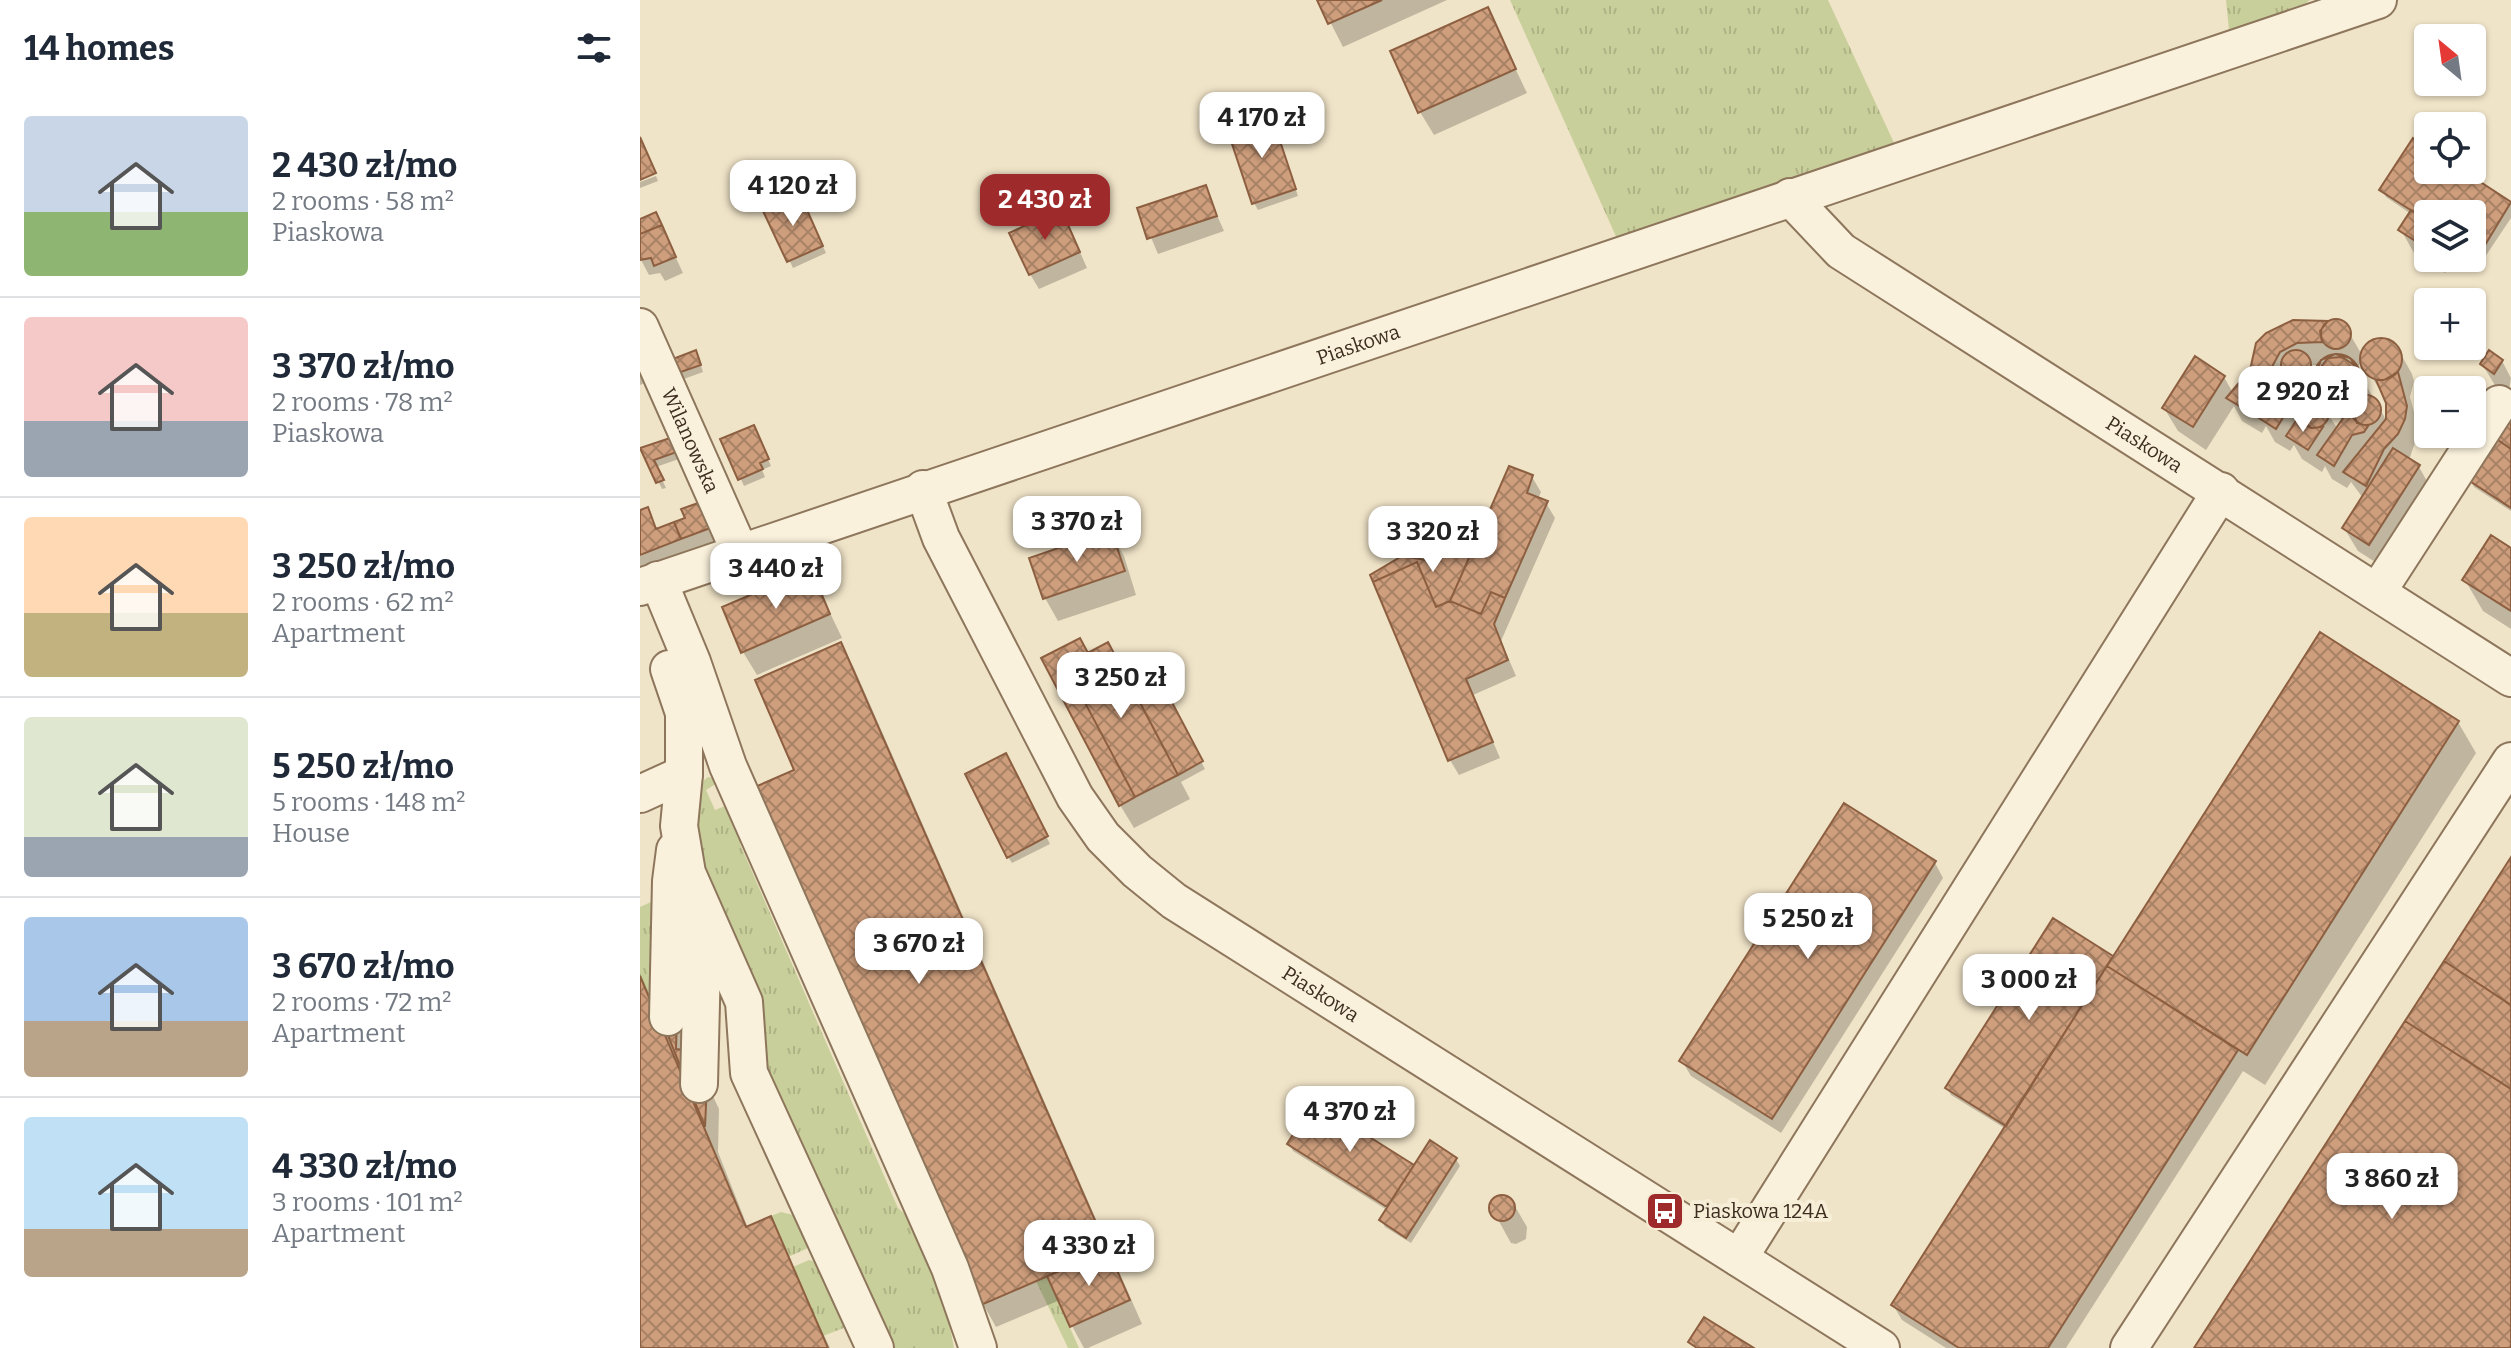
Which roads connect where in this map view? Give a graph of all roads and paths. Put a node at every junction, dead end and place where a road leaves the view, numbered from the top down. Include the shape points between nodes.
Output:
1 (2364, 2) edge
2 (1790, 197) junction
3 (640, 327) edge
4 (2499, 404) dead end
5 (923, 489) junction
6 (2221, 491) junction
7 (740, 552) junction
8 (646, 589) edge
9 (2378, 591) junction
10 (2511, 678) edge
11 (2511, 761) edge
12 (684, 774) junction
13 (640, 794) edge
14 (679, 826) junction
15 (640, 879) edge
16 (696, 894) junction
17 (668, 1017) dead end
18 (684, 1050) dead end
19 (699, 1084) dead end
20 (1739, 1258) junction
21 (875, 1348) edge
22 (978, 1348) edge
23 (1881, 1348) edge
24 (2129, 1348) edge

1 - 2 street, Piaskowa
2 - 5 street, Piaskowa
2 - 6 street, Piaskowa via 1841,251
3 - 7 street, Wilanowska
4 - 9 street
5 - 7 street, Piaskowa
5 - 20 street, Piaskowa via 941,538 1075,797 1103,837 1137,871 1174,901
6 - 9 street, Piaskowa
6 - 20 street
7 - 8 street, Piaskowa
8 - 12 street via 684,713
8 - 22 street via 692,662 728,766 950,1268
9 - 10 street, Piaskowa
11 - 24 street
12 - 13 street
12 - 14 street
14 - 15 street via 651,874
14 - 16 street
14 - 17 street via 671,881
16 - 18 street
16 - 19 street
16 - 21 street via 744,1002 749,1073
20 - 23 street, Piaskowa

